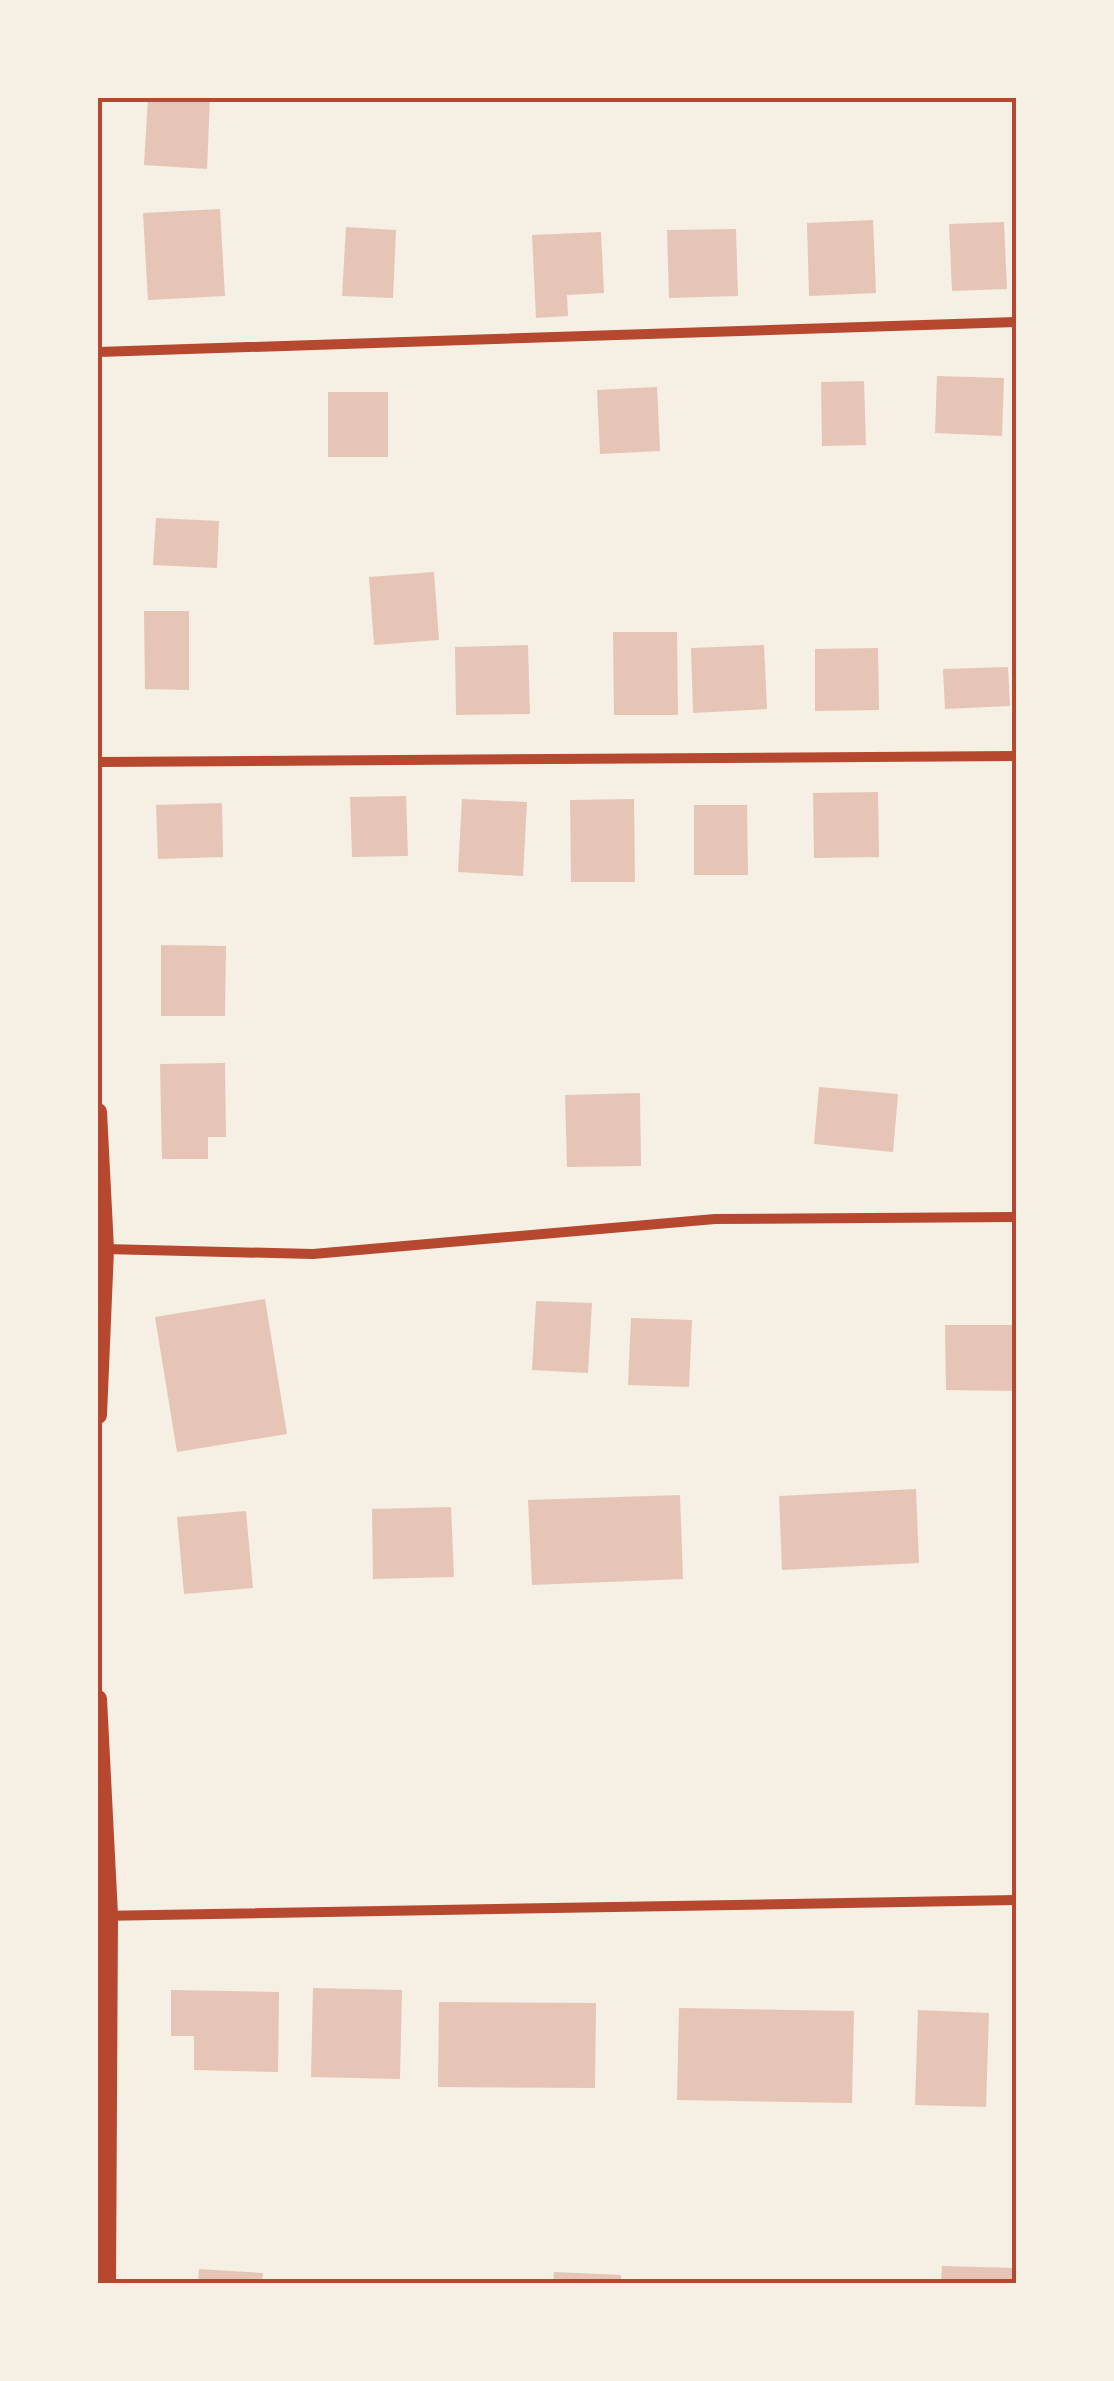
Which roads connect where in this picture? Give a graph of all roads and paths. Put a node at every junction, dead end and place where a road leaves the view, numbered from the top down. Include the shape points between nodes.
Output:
1 (1016, 322) edge
2 (98, 352) edge
3 (1016, 756) edge
4 (98, 762) edge
5 (98, 1112) edge
6 (1016, 1217) edge
7 (106, 1248) junction
8 (98, 1415) edge
9 (98, 1699) edge
10 (1016, 1900) edge
11 (103, 1915) edge
12 (107, 2284) edge

1 - 2 street
3 - 4 street
5 - 7 street
6 - 7 street via 716,1220 313,1254
7 - 8 street
9 - 11 street
10 - 11 street
11 - 12 street

